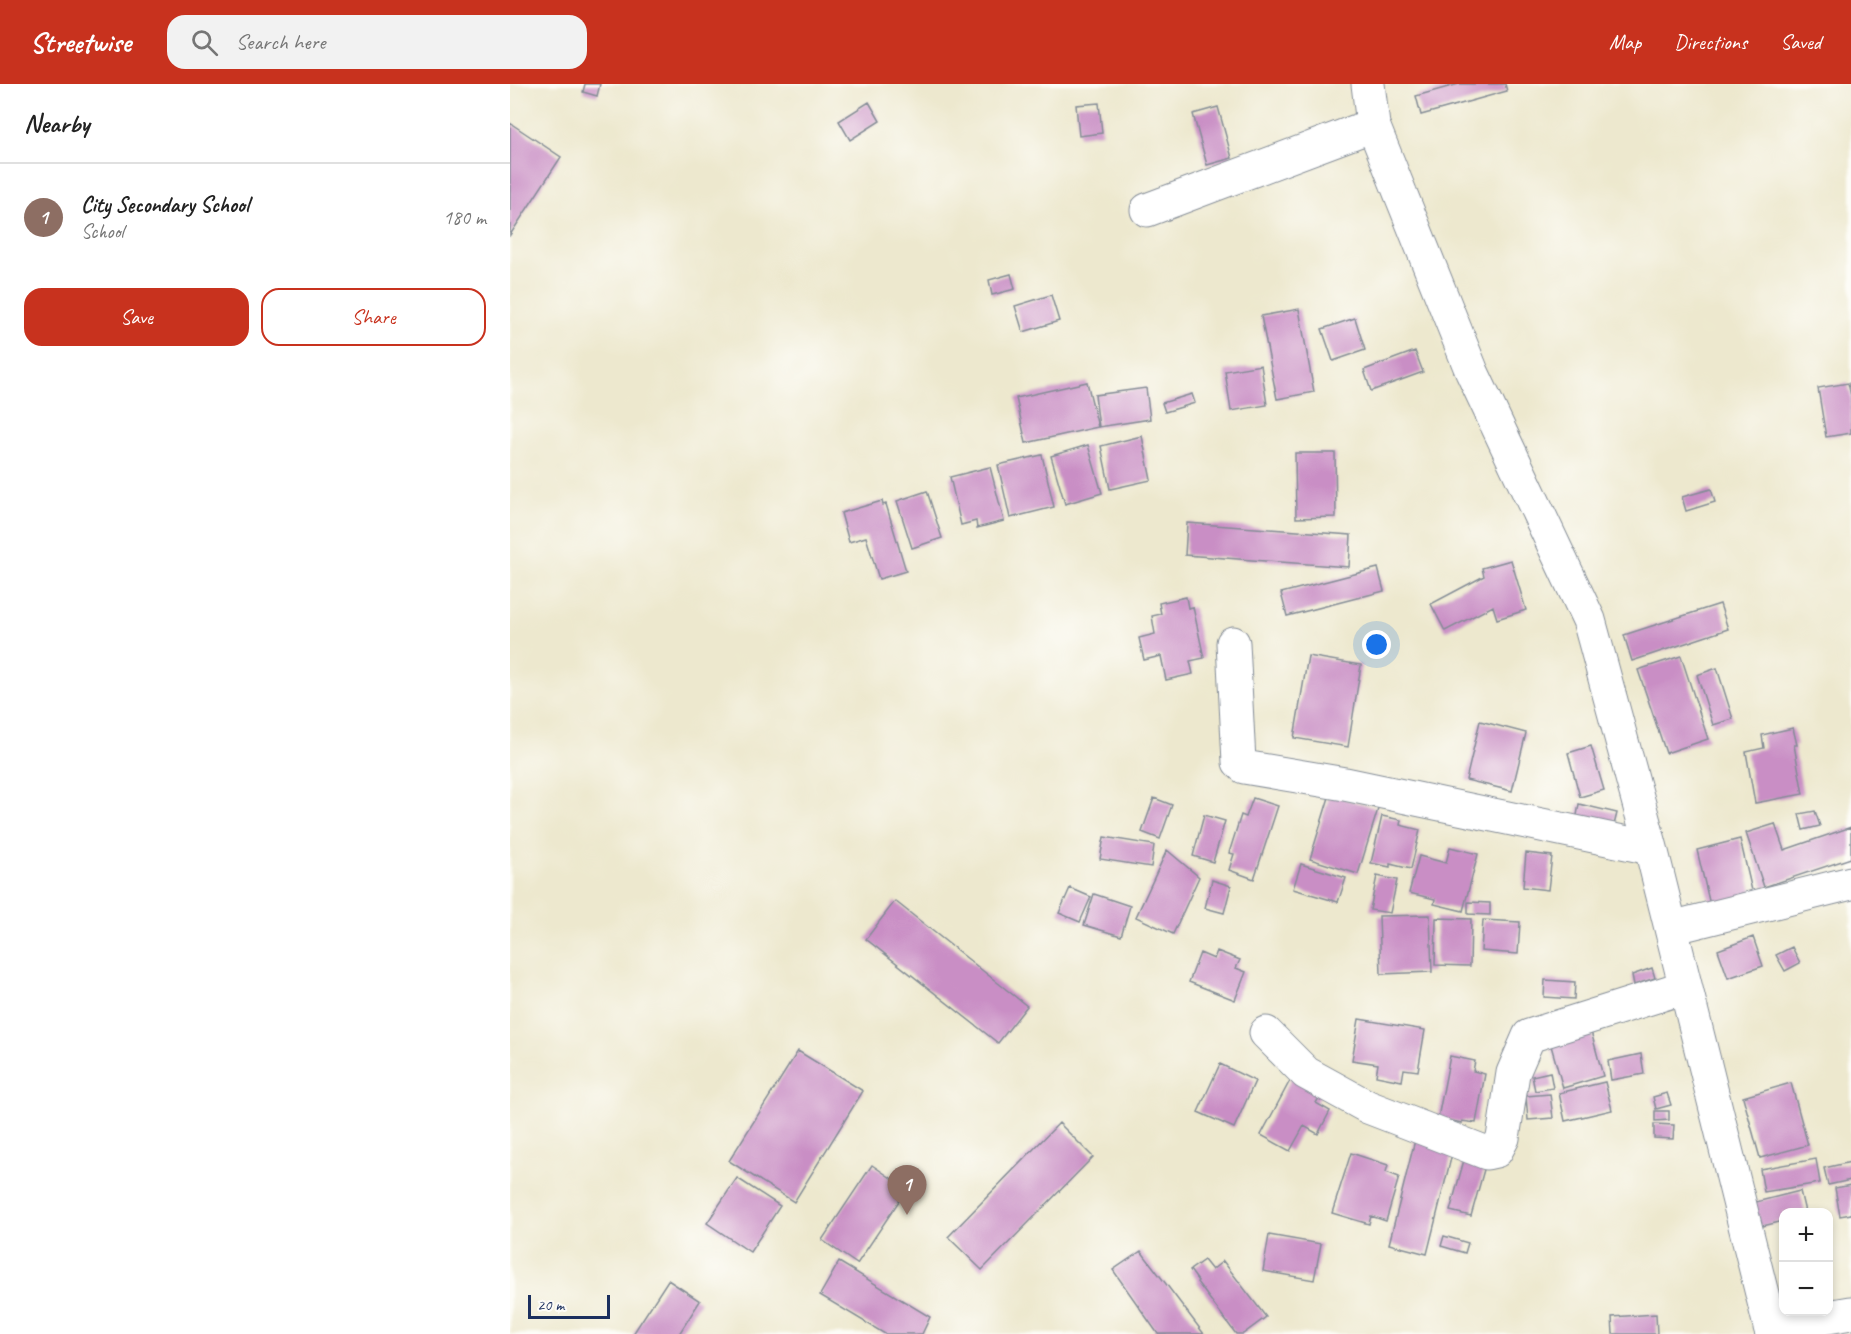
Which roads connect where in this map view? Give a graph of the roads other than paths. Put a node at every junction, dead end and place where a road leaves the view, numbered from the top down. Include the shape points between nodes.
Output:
1 (1368, 84) edge
2 (1373, 125) junction
3 (1147, 210) dead end
4 (1233, 644) dead end
5 (1651, 848) junction
6 (1851, 883) edge
7 (1671, 928) junction
8 (1685, 987) junction
9 (1266, 1033) dead end
10 (1851, 1313) edge
11 (1771, 1330) edge

1 - 2 street
2 - 3 street
2 - 5 street via 1472,372 1589,620
4 - 5 street via 1239,762 1244,767 1345,784
5 - 7 street
6 - 7 street
7 - 8 street
8 - 9 street via 1529,1036 1513,1073 1503,1138 1496,1151 1487,1153 1368,1107 1306,1072
8 - 11 street
10 - 11 street

